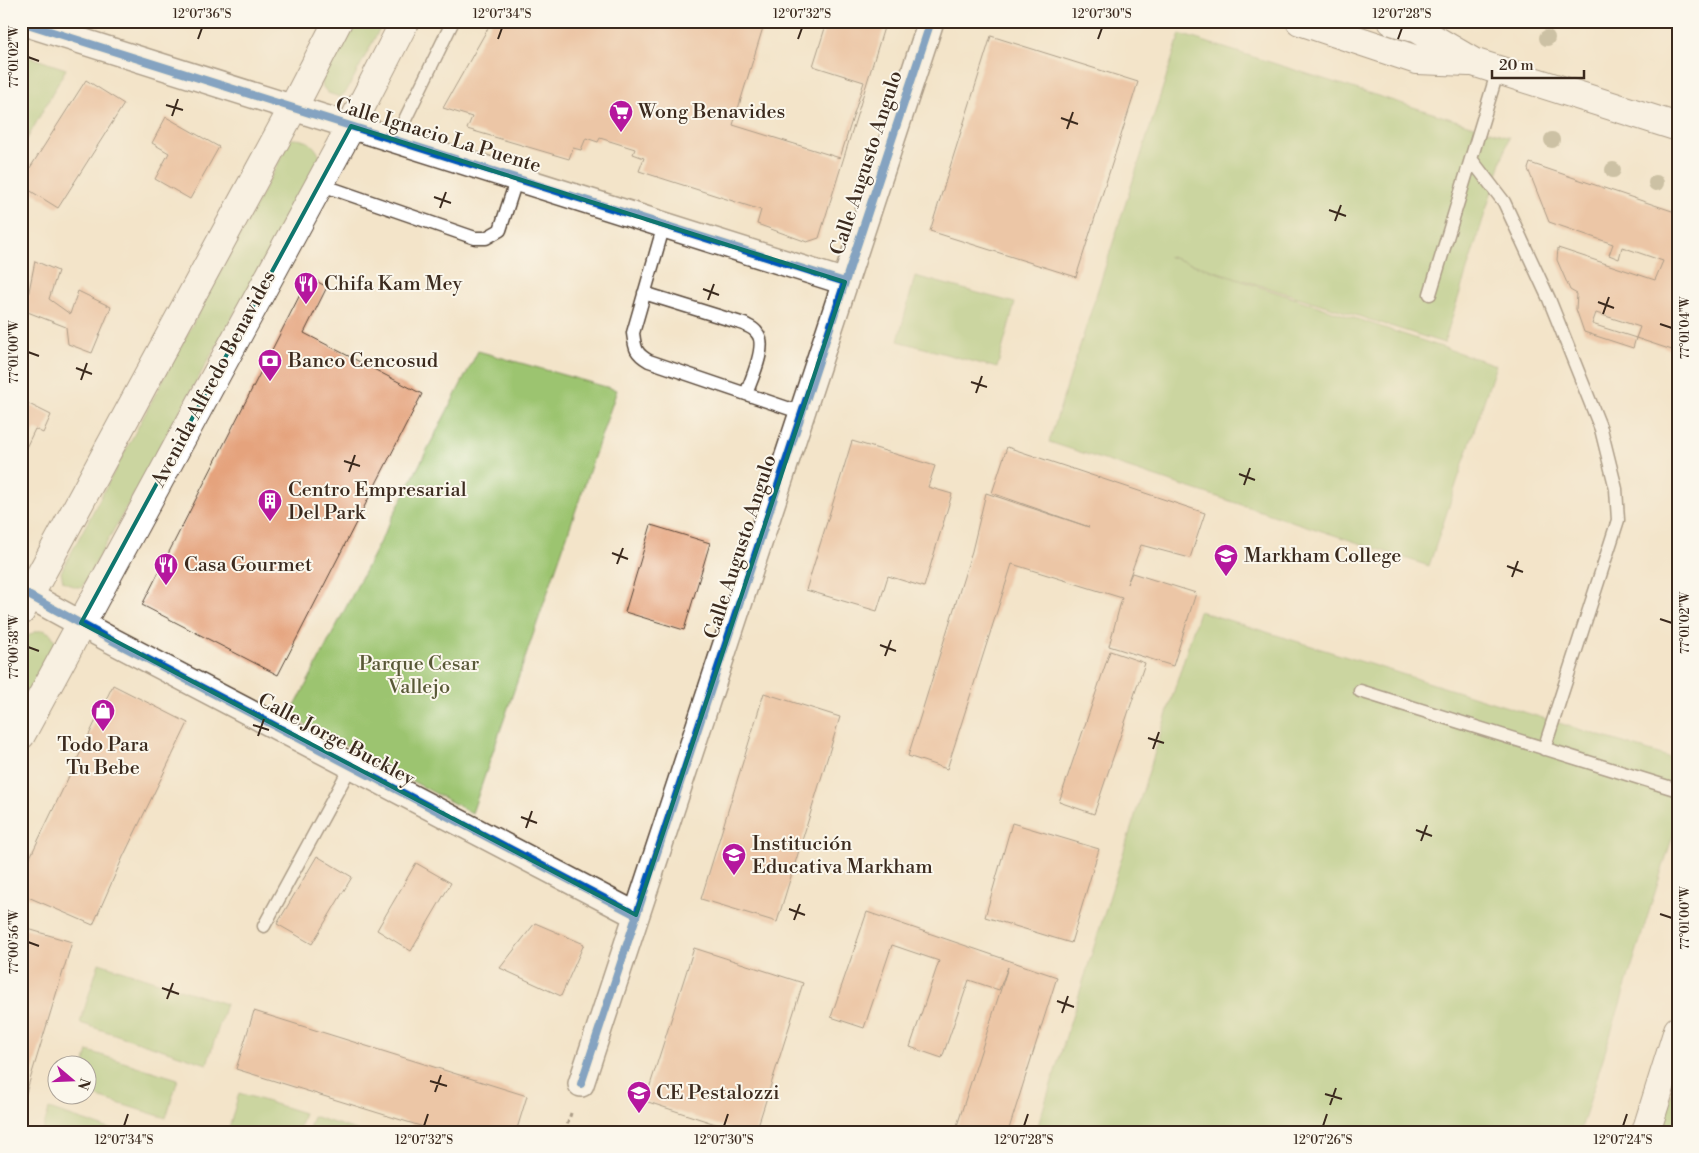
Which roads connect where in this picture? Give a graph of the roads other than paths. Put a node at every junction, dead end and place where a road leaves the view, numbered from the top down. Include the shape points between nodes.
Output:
1 (338, 21) edge
2 (405, 21) edge
3 (453, 21) edge
4 (931, 21) edge
5 (1300, 21) edge
6 (21, 22) edge
7 (1410, 24) edge
8 (1485, 66) junction
9 (293, 108) junction
10 (351, 126) junction
11 (1678, 127) edge
12 (395, 140) junction
13 (1471, 159) junction
14 (517, 178) junction
15 (319, 184) junction
16 (664, 225) junction
17 (845, 282) junction
18 (644, 293) junction
19 (1430, 294) dead end
20 (746, 394) junction
21 (802, 413) junction
22 (24, 599) edge
23 (81, 624) junction
24 (1360, 691) dead end
25 (21, 735) edge
26 (1544, 749) junction
27 (351, 766) junction
28 (1678, 790) edge
29 (636, 915) junction
30 (264, 926) dead end
31 (1678, 1030) edge
32 (581, 1084) dead end
33 (1646, 1132) edge

1 - 9 main road
2 - 10 main road, Avenida Alfredo Benavides
3 - 12 lane
4 - 17 street, Calle Augusto Angulo
5 - 8 main road via 1417,60
6 - 9 street, Calle Ignacio La Puente
7 - 8 main road
8 - 11 main road
8 - 13 lane
9 - 10 street, Calle Ignacio La Puente
9 - 22 main road
10 - 12 street, Calle Ignacio La Puente
10 - 15 main road, Avenida Alfredo Benavides
12 - 14 street, Calle Ignacio La Puente
13 - 19 lane
13 - 26 lane via 1504,202 1549,299 1601,430 1616,489 1618,520
14 - 15 lane via 500,230 486,238 475,238
14 - 16 street, Calle Ignacio La Puente
15 - 23 main road, Avenida Alfredo Benavides
16 - 17 street, Calle Ignacio La Puente
16 - 18 lane
17 - 21 street, Calle Augusto Angulo
18 - 20 lane via 633,333 639,355
18 - 20 lane via 753,328 762,342
20 - 21 lane
21 - 29 street, Calle Augusto Angulo
22 - 23 street, Calle Jorge Buckley
23 - 25 main road, Avenida Alfredo Benavides
23 - 27 street, Calle Jorge Buckley
24 - 26 lane
26 - 28 lane
27 - 29 street, Calle Jorge Buckley
27 - 30 lane
29 - 32 street, Calle Augusto Angulo
31 - 33 main road

